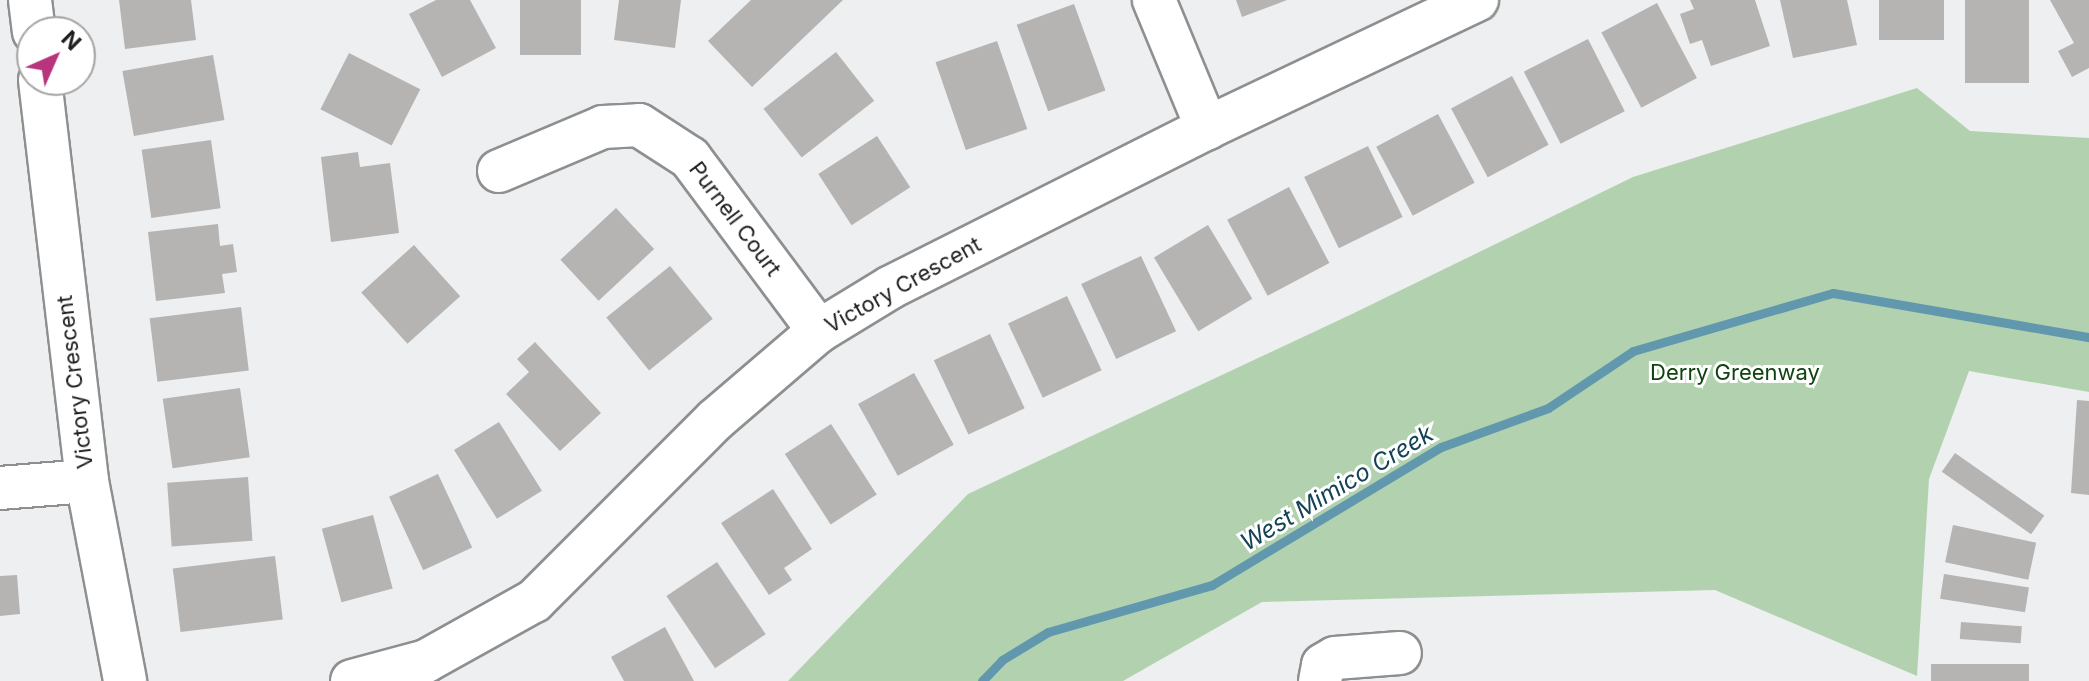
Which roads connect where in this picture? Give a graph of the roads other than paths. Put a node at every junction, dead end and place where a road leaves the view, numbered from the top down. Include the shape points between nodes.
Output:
1 (1154, 0) edge
2 (1477, 0) edge
3 (42, 96) edge
4 (1207, 128) junction
5 (499, 171) dead end
6 (819, 331) junction
7 (87, 481) junction
8 (0, 488) edge
9 (1400, 653) dead end
10 (125, 681) edge
11 (352, 681) edge
12 (1320, 681) edge

1 - 4 street
2 - 4 street, Victory Crescent
3 - 7 street, Victory Crescent
4 - 6 street, Victory Crescent via 891,287
5 - 6 street, Purnell Court via 603,127 639,125 690,158
6 - 11 street, Victory Crescent via 715,420 534,601 426,661
7 - 8 street
7 - 10 street, Victory Crescent
9 - 12 street via 1335,658 1323,665

